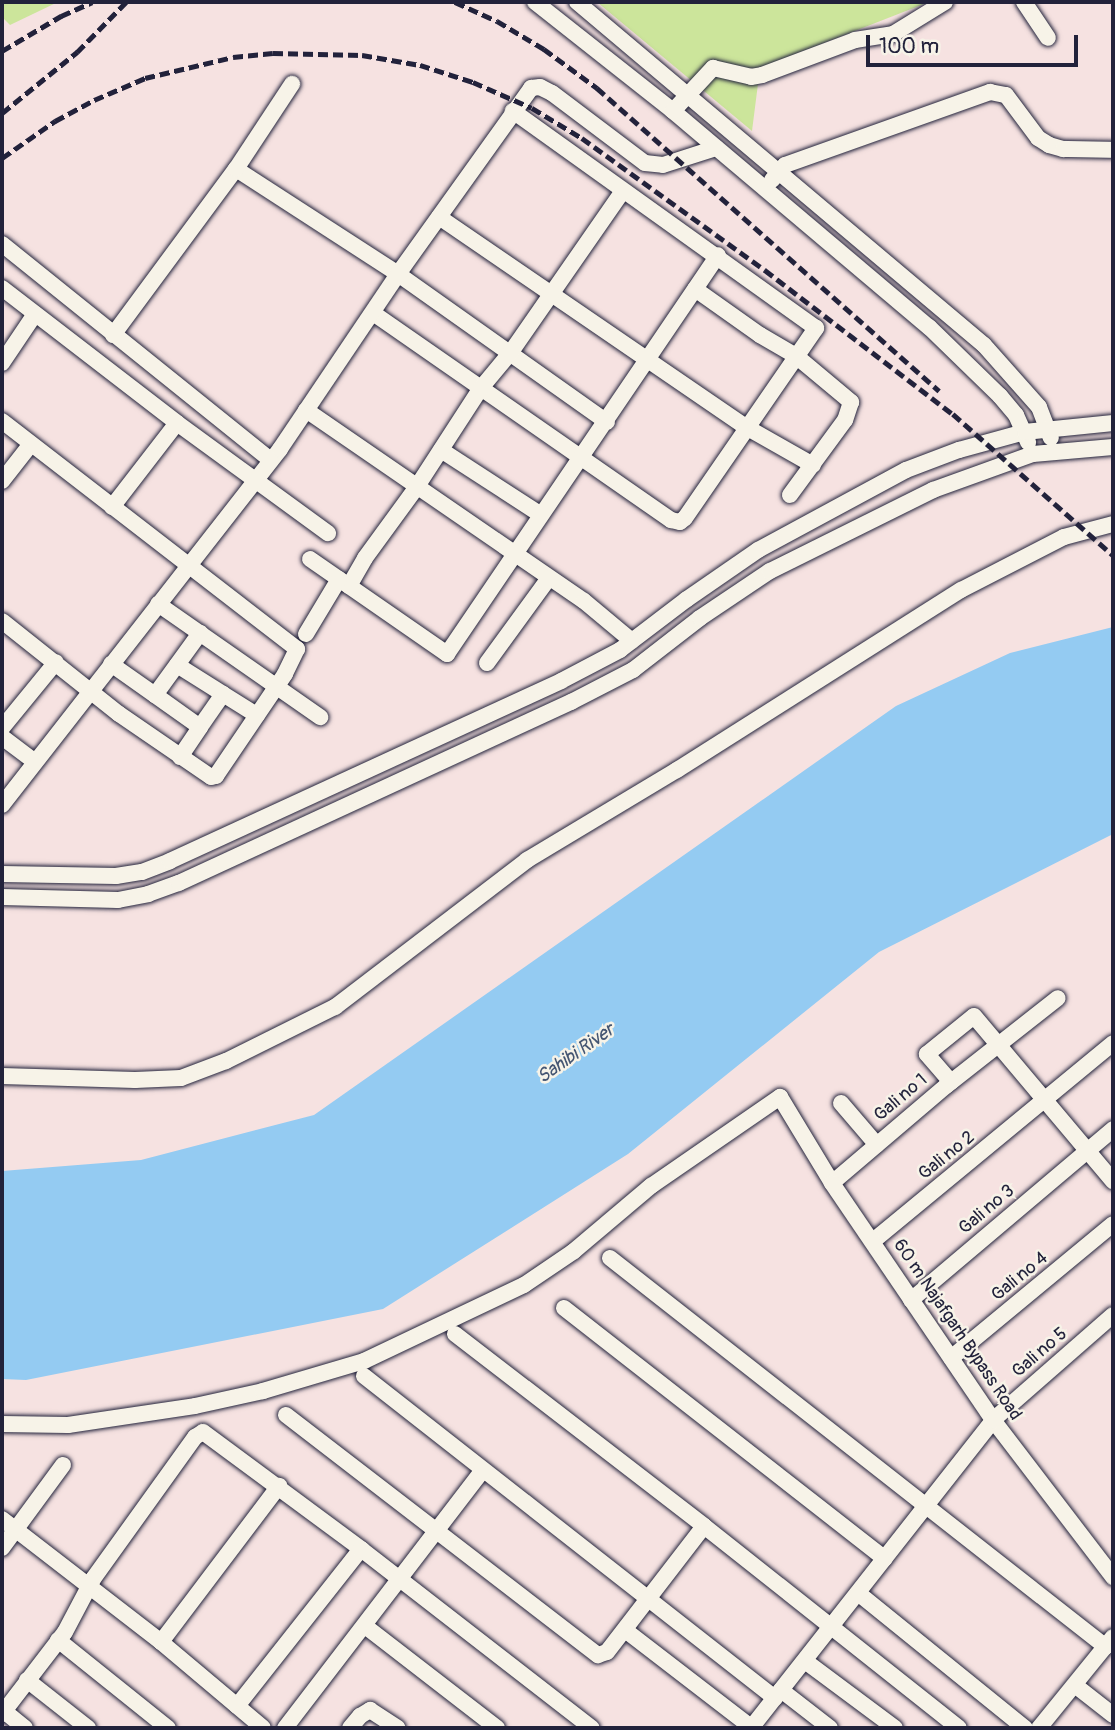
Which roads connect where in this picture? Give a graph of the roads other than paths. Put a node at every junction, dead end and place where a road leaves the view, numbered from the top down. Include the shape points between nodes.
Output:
1 (535, 2) edge
2 (577, 2) edge
3 (945, 2) edge
4 (1024, 2) edge
5 (1048, 38) dead end
6 (292, 84) dead end
7 (688, 94) junction
8 (513, 111) junction
9 (673, 111) junction
10 (716, 148) junction
11 (1113, 149) edge
12 (236, 169) junction
13 (778, 173) junction
14 (765, 188) junction
15 (623, 191) junction
16 (439, 217) junction
17 (2, 244) edge
18 (718, 255) junction
19 (398, 274) junction
20 (2, 288) edge
21 (695, 289) junction
22 (550, 293) junction
23 (373, 313) junction
24 (35, 314) junction
25 (113, 335) junction
26 (511, 352) junction
27 (796, 356) junction
28 (649, 360) junction
29 (2, 363) edge
30 (481, 388) junction
31 (306, 410) junction
32 (2, 421) edge
33 (607, 422) junction
34 (1113, 423) edge
35 (177, 424) junction
36 (746, 427) junction
37 (1048, 428) junction
38 (1025, 432) junction
39 (31, 444) junction
40 (1113, 447) edge
41 (441, 450) junction
42 (1055, 450) junction
43 (1032, 454) junction
44 (582, 458) junction
45 (271, 460) junction
46 (813, 465) junction
47 (2, 481) edge
48 (254, 481) junction
49 (416, 488) junction
50 (790, 495) dead end
51 (112, 507) junction
52 (541, 515) junction
53 (1113, 524) edge
54 (328, 533) dead end
55 (513, 554) junction
56 (310, 559) dead end
57 (187, 566) junction
58 (549, 578) junction
59 (344, 582) junction
60 (158, 604) junction
61 (5, 630) edge
62 (200, 633) junction
63 (306, 634) dead end
64 (632, 641) junction
65 (55, 662) junction
66 (487, 663) dead end
67 (111, 664) junction
68 (177, 665) junction
69 (276, 687) junction
70 (91, 690) junction
71 (223, 694) junction
72 (155, 695) junction
73 (257, 715) junction
74 (320, 717) dead end
75 (200, 727) junction
76 (2, 728) edge
77 (2, 737) edge
78 (180, 757) junction
79 (35, 762) junction
80 (2, 805) edge
81 (2, 874) edge
82 (2, 897) edge
83 (1058, 998) dead end
84 (1113, 1043) edge
85 (997, 1045) junction
86 (2, 1076) edge
87 (950, 1082) junction
88 (1045, 1101) junction
89 (841, 1103) dead end
90 (1113, 1129) edge
91 (877, 1144) junction
92 (1087, 1150) junction
93 (1113, 1181) edge
94 (832, 1183) junction
95 (1113, 1224) edge
96 (873, 1241) junction
97 (610, 1258) dead end
98 (911, 1300) junction
99 (564, 1308) dead end
100 (1113, 1315) edge
101 (455, 1334) dead end
102 (951, 1358) junction
103 (364, 1376) dead end
104 (286, 1415) dead end
105 (993, 1420) junction
106 (2, 1424) edge
107 (63, 1465) dead end
108 (482, 1471) junction
109 (279, 1486) junction
110 (926, 1507) junction
111 (2, 1519) edge
112 (704, 1526) junction
113 (15, 1530) junction
114 (436, 1531) junction
115 (2, 1548) edge
116 (362, 1549) junction
117 (885, 1559) junction
118 (1113, 1577) edge
119 (401, 1579) junction
120 (88, 1587) junction
121 (858, 1593) junction
122 (647, 1600) junction
123 (365, 1626) junction
124 (831, 1628) junction
125 (625, 1630) junction
126 (58, 1640) junction
127 (161, 1642) junction
128 (1110, 1642) edge
129 (805, 1661) junction
130 (27, 1680) junction
131 (1076, 1686) junction
132 (778, 1694) junction
133 (237, 1706) junction
134 (3, 1713) edge
135 (1113, 1715) edge
136 (1044, 1727) edge
137 (25, 1728) edge
138 (88, 1728) edge
139 (169, 1728) edge
140 (263, 1728) edge
141 (285, 1728) edge
142 (350, 1728) edge
143 (398, 1728) edge
144 (497, 1728) edge
145 (592, 1728) edge
146 (751, 1728) edge
147 (830, 1728) edge
148 (895, 1728) edge
149 (959, 1728) edge
150 (1025, 1728) edge

1 - 9 street
2 - 7 street
3 - 7 street via 893,34 855,40 762,75 751,77 713,68
4 - 5 street
6 - 12 street
7 - 9 street
7 - 13 street
8 - 10 street via 530,88 540,87 635,158 654,166
8 - 15 street
8 - 16 street
9 - 10 street
10 - 14 street
11 - 13 street via 1049,145 1038,138 1006,95 990,92 785,165
12 - 19 street
12 - 25 street
13 - 14 street
13 - 37 street via 984,345 1027,391
14 - 38 street via 929,327 1000,396
15 - 18 street
15 - 22 street
16 - 19 street
16 - 22 street
17 - 25 street
18 - 21 street
18 - 27 street via 816,328
19 - 23 street
19 - 26 street
20 - 24 street
21 - 27 street
21 - 28 street
22 - 26 street
22 - 28 street
23 - 30 street
23 - 31 street
24 - 29 street
24 - 35 street
25 - 45 street
26 - 30 street
26 - 33 street
27 - 36 street
27 - 46 street via 850,402 845,420
28 - 33 street
28 - 36 street
30 - 41 street
30 - 44 street
31 - 45 street
31 - 49 street
32 - 39 street
33 - 44 street
34 - 37 street
35 - 48 street
35 - 51 street
36 - 44 street via 680,523
36 - 46 street
37 - 38 street
37 - 42 street
38 - 43 street
38 - 64 street via 959,450 857,494 758,551
39 - 47 street
39 - 51 street
40 - 42 street
41 - 49 street
41 - 52 street
42 - 43 street
43 - 82 street via 933,490 770,570 633,670 571,702 179,883 118,900
44 - 52 street
45 - 48 street
46 - 50 street
48 - 54 street
48 - 57 street
49 - 55 street
49 - 59 street
51 - 57 street
52 - 55 street
53 - 86 street via 1064,537 961,590 527,860 335,1007 181,1078
55 - 58 street
55 - 59 street via 446,654
56 - 59 street
57 - 60 street
57 - 69 street via 297,649
58 - 64 street
58 - 66 street
59 - 63 street
60 - 62 street
60 - 67 street
61 - 65 street
62 - 68 street
62 - 69 street
64 - 81 street via 561,681 170,862 116,876
65 - 70 street
65 - 76 street
67 - 70 street
67 - 72 street
68 - 71 street
68 - 72 street
69 - 73 street
69 - 74 street
70 - 78 street
70 - 79 street
71 - 73 street
71 - 75 street
72 - 75 street
73 - 78 street via 216,776 211,778
75 - 78 street
77 - 79 street
79 - 80 street
83 - 85 street, Gali no 1
84 - 88 street, Gali no 2
85 - 87 street, Gali no 1
85 - 87 street via 974,1016 927,1054
85 - 88 street
87 - 91 street, Gali no 1
88 - 92 street
88 - 96 street, Gali no 2
89 - 91 street, Gali no 1
90 - 92 street, Gali no 3
91 - 94 street, Gali no 1
92 - 93 street
92 - 98 street, Gali no 3
94 - 96 street, 60 m Najafgarh Bypass Road
94 - 106 street, 60 m Najafgarh Bypass Road via 780,1097 651,1186 575,1251 524,1285 365,1361 195,1405 68,1424
95 - 102 street, Gali no 4
96 - 98 street, 60 m Najafgarh Bypass Road
97 - 110 street
98 - 102 street, 60 m Najafgarh Bypass Road
99 - 117 street
100 - 105 street, Gali no 5
101 - 112 street
102 - 105 street, 60 m Najafgarh Bypass Road
103 - 108 street
104 - 114 street
105 - 110 street, Gali no 5
105 - 118 street, 60 m Najafgarh Bypass Road
107 - 113 street
108 - 114 street
108 - 122 street
109 - 116 street
109 - 120 street via 210,1435 199,1433
109 - 127 street
110 - 117 street, Gali no 5
110 - 128 street
111 - 113 street
112 - 122 street
112 - 124 street
113 - 115 street
113 - 120 street
114 - 119 street
114 - 125 street via 598,1655 607,1652
116 - 119 street
116 - 133 street
117 - 121 street, Gali no 5
119 - 123 street
119 - 145 street
120 - 126 street
120 - 127 street
121 - 124 street, Gali no 5
121 - 150 street
122 - 125 street
122 - 132 street
123 - 141 street
123 - 144 street
124 - 129 street, Gali no 5
124 - 149 street
125 - 146 street
126 - 130 street
126 - 139 street
127 - 133 street
128 - 131 street
129 - 132 street, Gali no 5
129 - 148 street
130 - 134 street
130 - 138 street
131 - 135 street
131 - 136 street
132 - 146 street, Gali no 5
132 - 147 street
133 - 140 street
134 - 137 street
142 - 143 street via 370,1710

